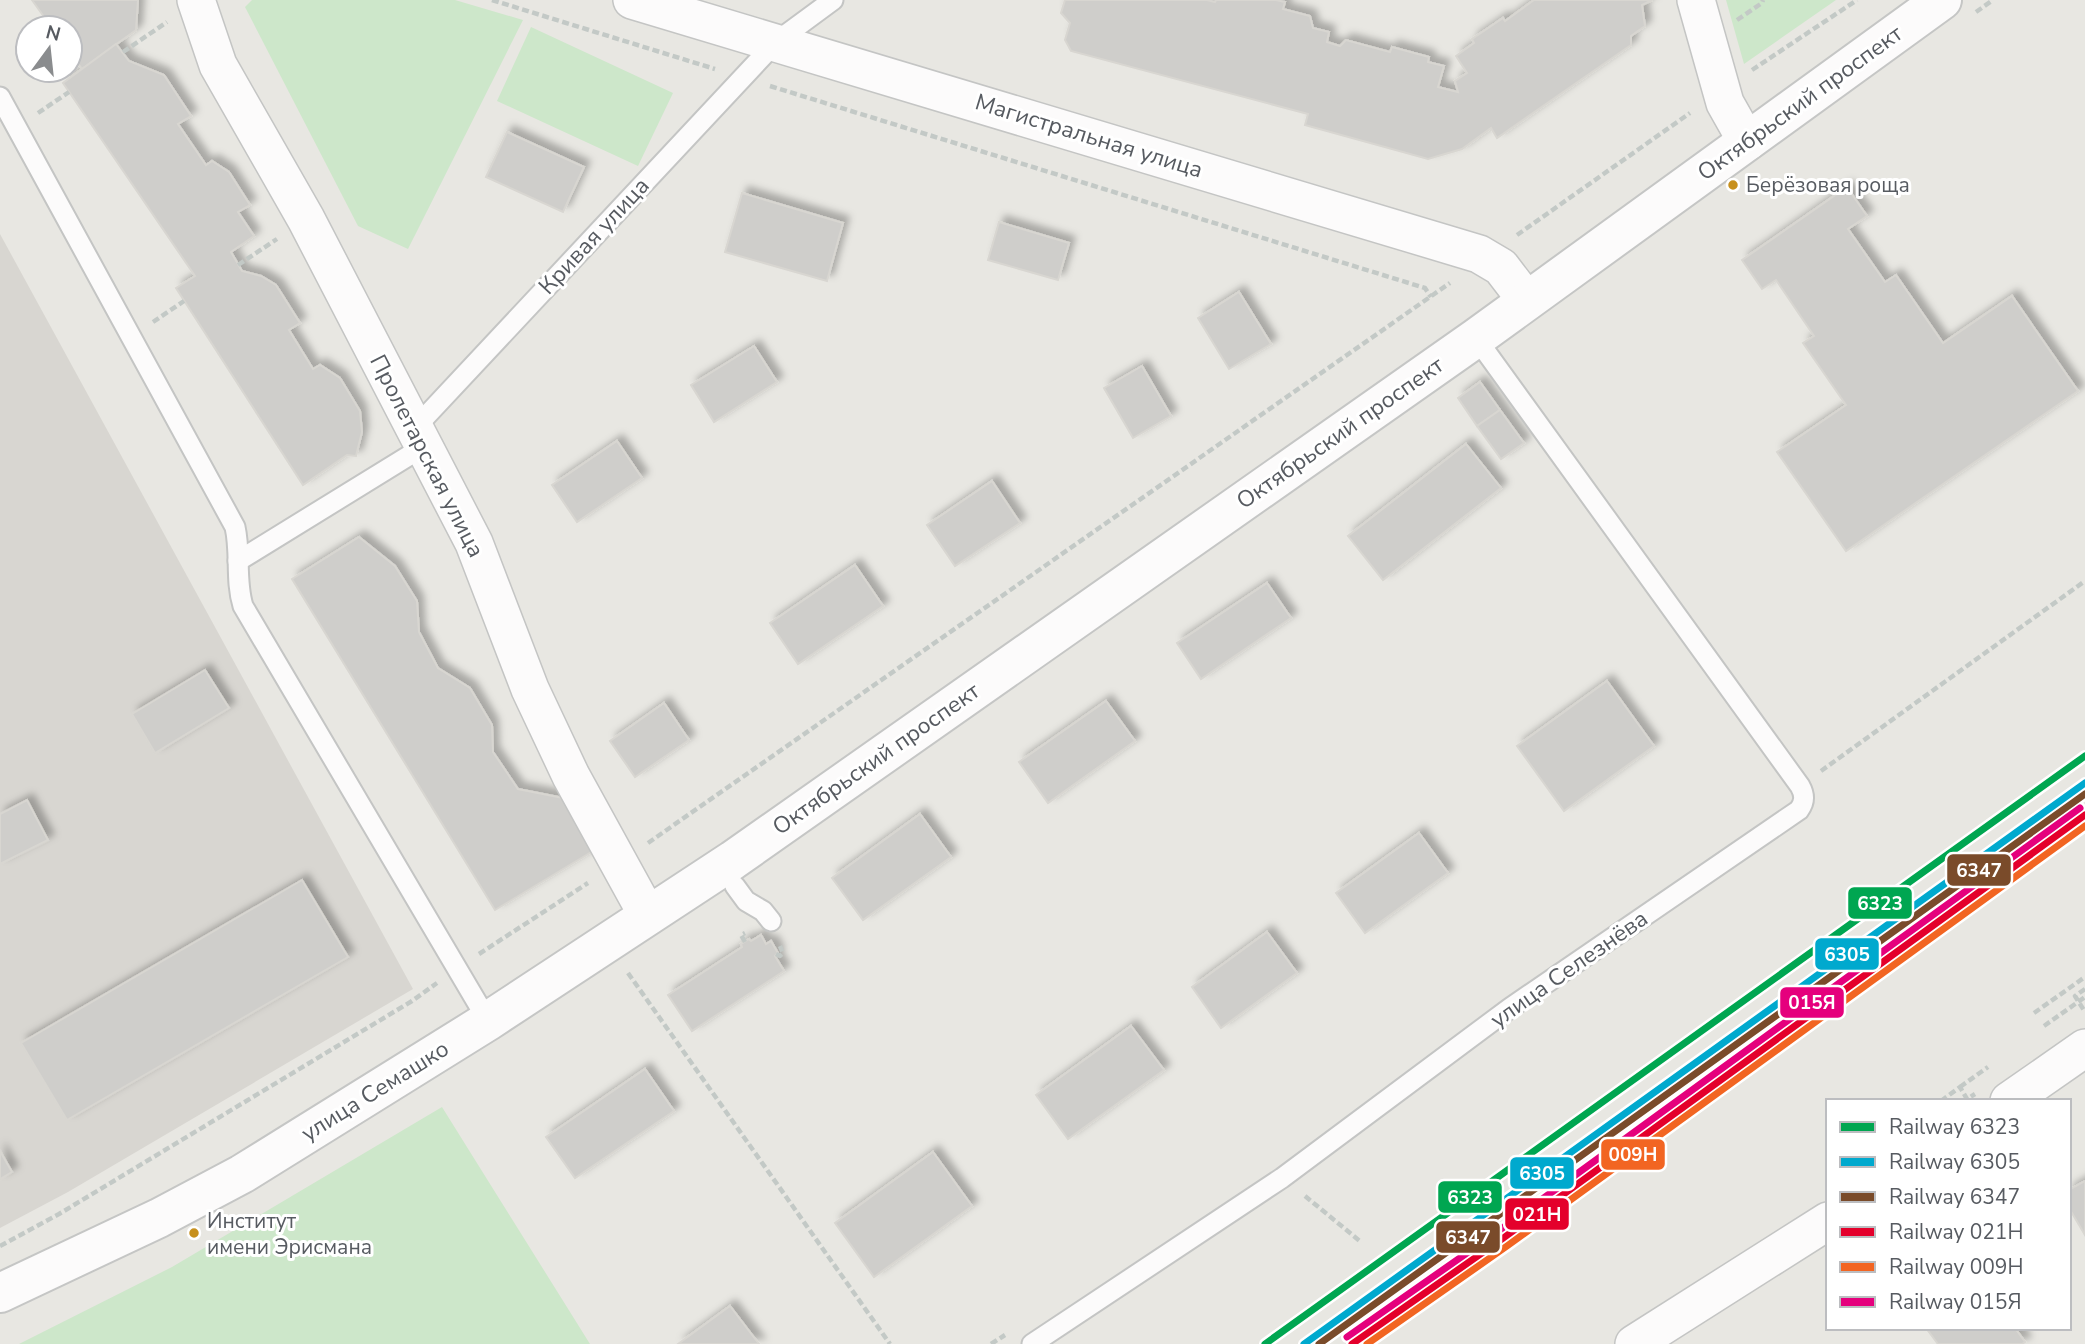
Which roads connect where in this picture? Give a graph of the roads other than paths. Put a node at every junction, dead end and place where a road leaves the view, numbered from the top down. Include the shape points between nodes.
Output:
1 (632, 0) edge
2 (834, 0) edge
3 (1696, 0) edge
4 (1942, 0) edge
5 (197, 1) edge
6 (776, 42) junction
7 (0, 97) edge
8 (1747, 142) junction
9 (1527, 301) junction
10 (1475, 338) junction
11 (418, 438) junction
12 (238, 561) junction
13 (734, 873) junction
14 (648, 916) junction
15 (771, 921) dead end
16 (488, 1021) junction
17 (2085, 1048) edge
18 (2012, 1099) edge
19 (1826, 1222) edge
20 (0, 1293) edge
21 (1032, 1344) edge
22 (1634, 1344) edge

1 - 6 street, Магистральная улица
2 - 6 lane, Кривая улица
3 - 8 street via 1721,92
4 - 8 main road, Октябрьский проспект
5 - 11 street, Пролетарская улица via 218,65 306,219
6 - 9 street, Магистральная улица via 1487,257 1501,267
6 - 11 lane, Кривая улица
7 - 12 lane via 235,527
8 - 9 main road, Октябрьский проспект
9 - 10 main road, Октябрьский проспект
10 - 13 main road, Октябрьский проспект
10 - 21 lane, улица Селезнёва via 1800,786 1804,797 1799,810 1510,1008 1282,1178
11 - 12 lane, Кривая улица
11 - 14 street, Пролетарская улица via 474,543 530,689 571,776
12 - 16 lane via 243,606
13 - 14 main road, улица Семашко
13 - 15 lane via 746,901
14 - 16 main road, улица Семашко
16 - 20 main road, улица Семашко via 242,1174
17 - 18 street
19 - 22 street

